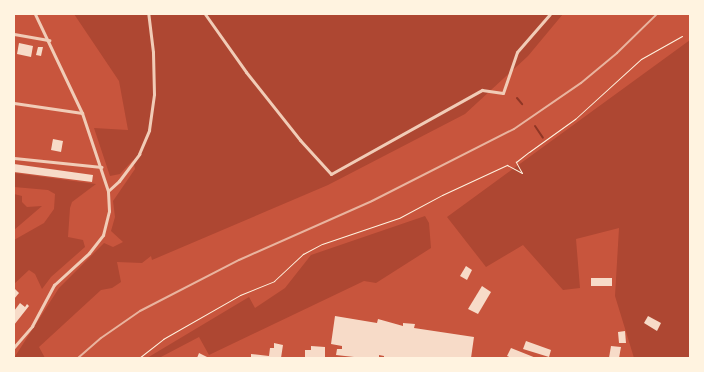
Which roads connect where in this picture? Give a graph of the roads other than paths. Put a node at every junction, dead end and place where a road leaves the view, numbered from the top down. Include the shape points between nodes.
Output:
1 (35, 14) edge
2 (148, 14) edge
3 (205, 14) edge
4 (550, 14) edge
5 (14, 34) edge
6 (49, 40) junction
7 (14, 103) edge
8 (82, 113) junction
9 (14, 158) edge
10 (102, 168) junction
11 (108, 191) junction
12 (14, 347) edge

1 - 6 street
2 - 11 street via 153,52 154,94 149,130 140,154
3 - 4 street via 246,72 300,140 331,174 482,90 504,93 517,52
5 - 6 street
6 - 8 street
7 - 8 street
8 - 10 street
9 - 10 street
10 - 11 street
11 - 12 street via 108,225 103,235 89,253 54,284 32,326

